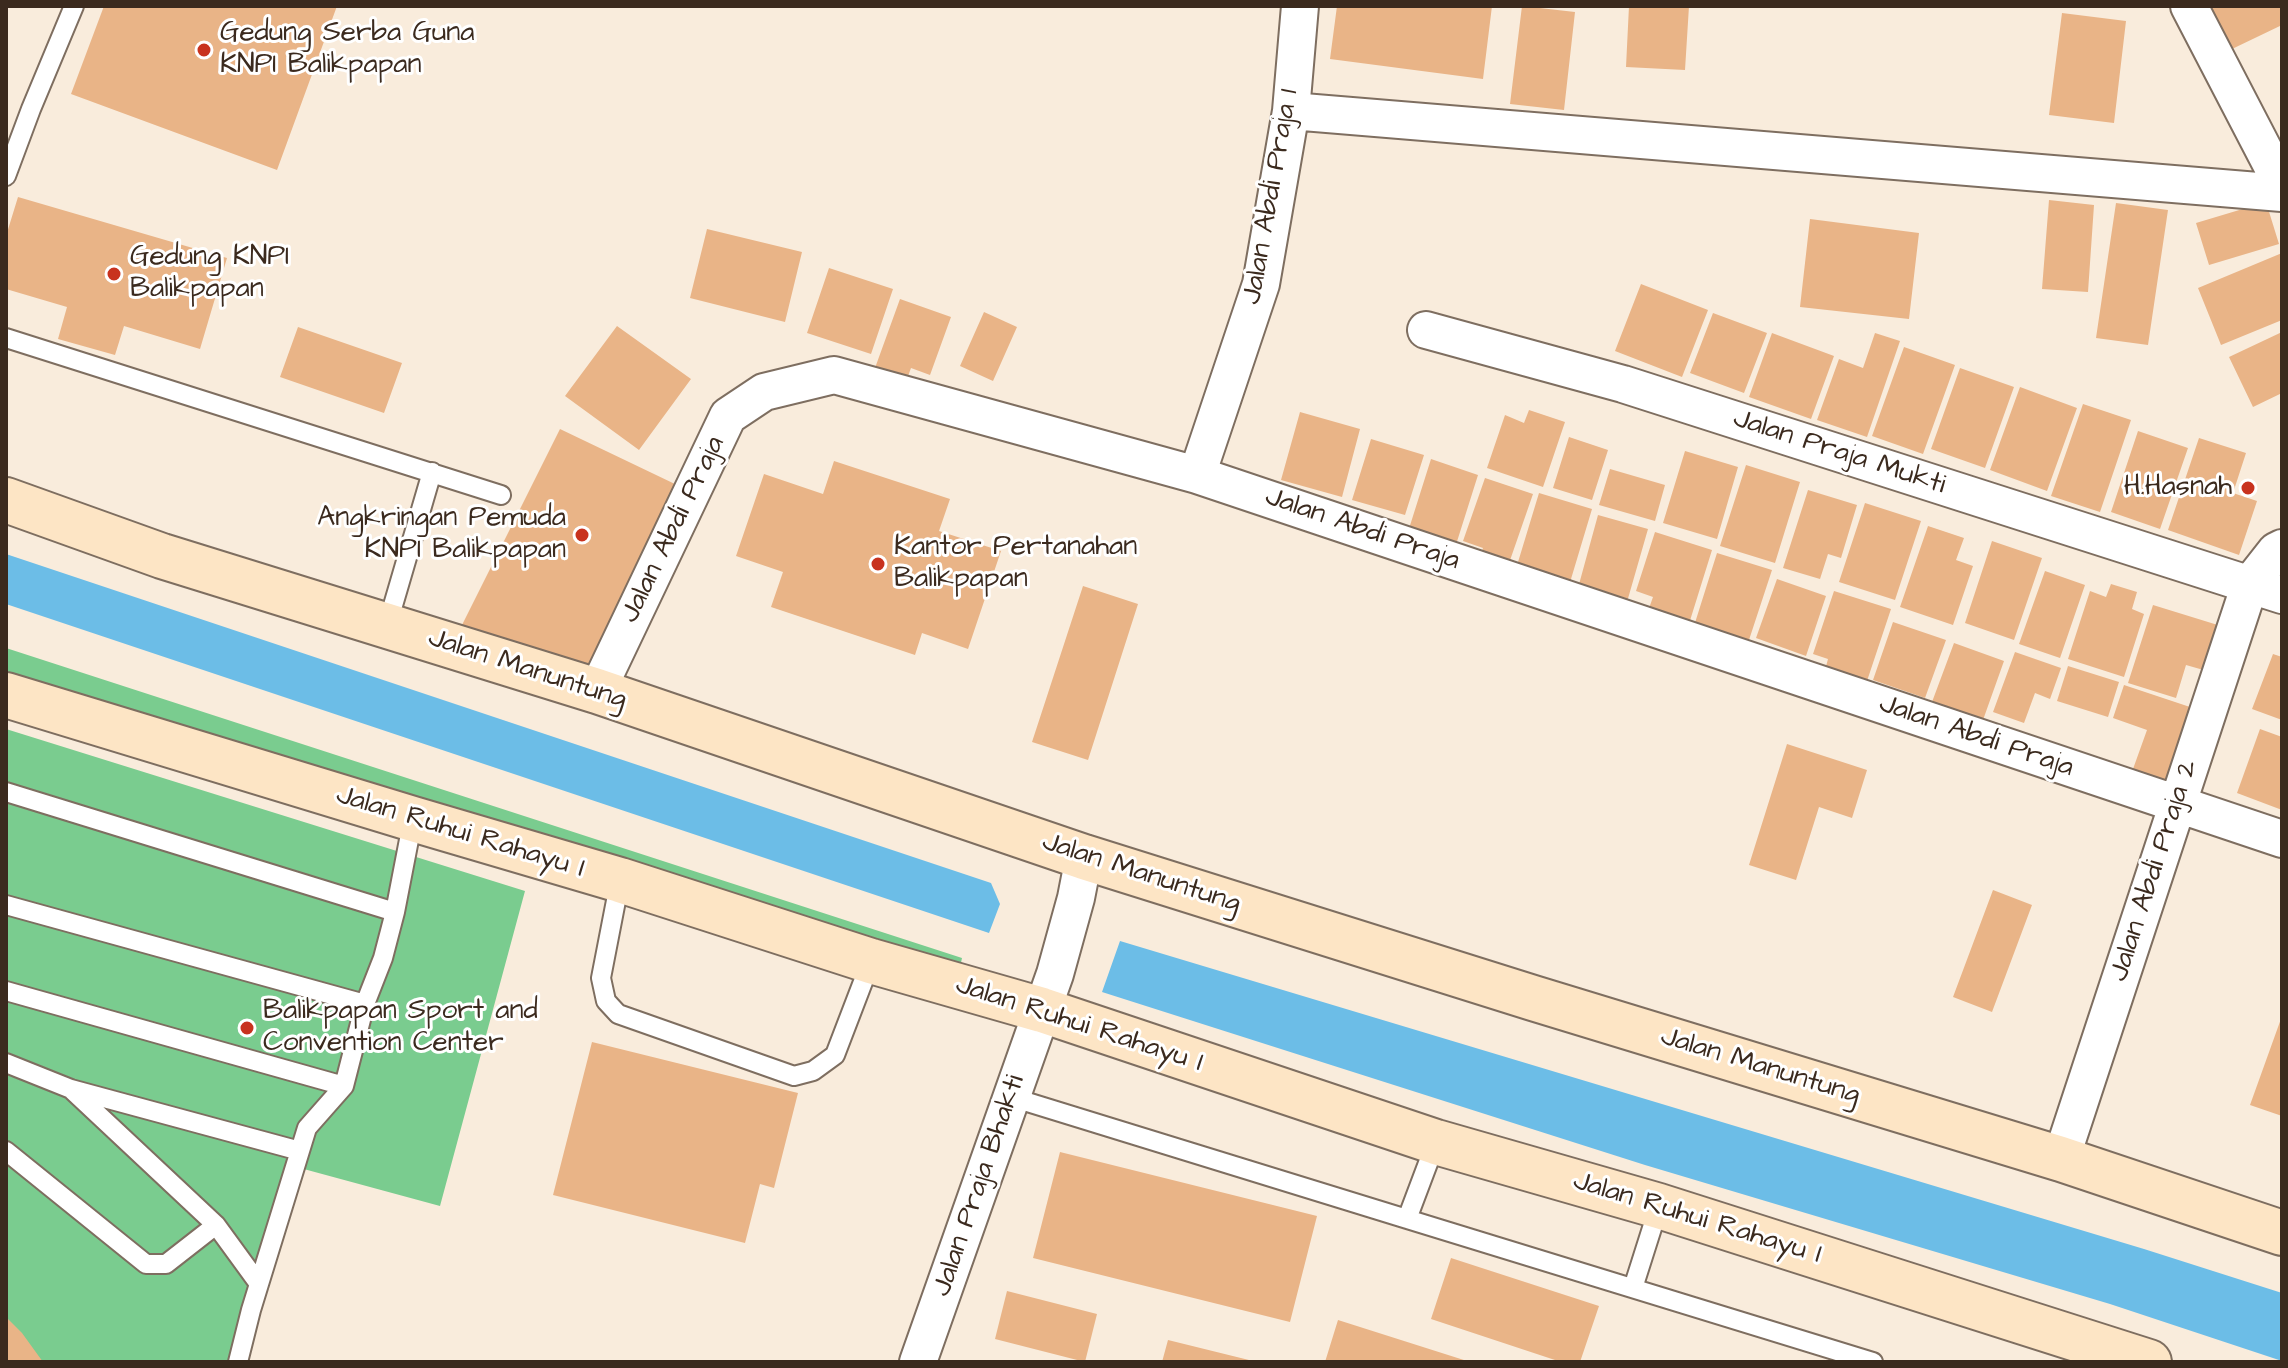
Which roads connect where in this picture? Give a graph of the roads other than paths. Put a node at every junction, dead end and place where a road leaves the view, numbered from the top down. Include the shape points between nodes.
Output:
1 (74, 6) edge
2 (1300, 6) edge
3 (2189, 6) edge
4 (1291, 111) junction
5 (6, 176) edge
6 (2282, 185) edge
7 (2282, 193) edge
8 (1426, 330) dead end
9 (6, 338) edge
10 (432, 472) junction
11 (1197, 475) junction
12 (501, 495) dead end
13 (6, 500) edge
14 (2282, 548) edge
15 (2266, 589) edge
16 (387, 626) junction
17 (597, 691) junction
18 (6, 695) edge
19 (6, 792) edge
20 (2176, 804) junction
21 (413, 819) junction
22 (2282, 839) edge
23 (1080, 878) junction
24 (620, 880) junction
25 (6, 905) edge
26 (395, 912) junction
27 (871, 961) junction
28 (6, 991) edge
29 (1048, 992) junction
30 (365, 1004) junction
31 (6, 1063) edge
32 (344, 1086) junction
33 (71, 1089) junction
34 (1011, 1097) junction
35 (1436, 1142) junction
36 (6, 1151) edge
37 (300, 1151) junction
38 (2061, 1159) junction
39 (1659, 1206) junction
40 (1407, 1219) junction
41 (216, 1225) junction
42 (2282, 1233) edge
43 (259, 1284) junction
44 (1633, 1288) junction
45 (238, 1362) edge
46 (918, 1362) edge
47 (1873, 1362) edge
48 (2149, 1362) edge

1 - 5 lane
2 - 4 street, Jalan Abdi Praja 1
3 - 6 street
4 - 7 street
4 - 11 street, Jalan Abdi Praja 1 via 1261,284
8 - 15 street, Jalan Praja Mukti via 1623,384
9 - 10 lane
10 - 12 lane
10 - 16 lane
11 - 17 street, Jalan Abdi Praja via 834,375 764,392 728,416
11 - 20 street, Jalan Abdi Praja
13 - 16 street, Jalan Manuntung via 162,556
14 - 15 street via 2276,551
15 - 20 street, Jalan Abdi Praja 2
16 - 17 street, Jalan Manuntung
17 - 23 street, Jalan Manuntung
18 - 21 street, Jalan Ruhui Rahayu I
19 - 26 lane
20 - 22 street, Jalan Abdi Praja
20 - 38 street, Jalan Abdi Praja 2
21 - 24 street, Jalan Ruhui Rahayu I
21 - 26 lane
23 - 29 street, Jalan Praja Bhakti
23 - 38 street, Jalan Manuntung via 1533,998
24 - 27 street, Jalan Ruhui Rahayu I
24 - 27 lane via 601,978 606,1001 618,1014 794,1076 813,1071 835,1055
25 - 30 lane
26 - 30 lane
27 - 29 street, Jalan Ruhui Rahayu I
28 - 32 lane
29 - 34 street, Jalan Praja Bhakti
29 - 35 street, Jalan Ruhui Rahayu I
30 - 32 lane
31 - 33 lane
32 - 37 lane via 307,1128
33 - 37 lane
33 - 41 lane
34 - 40 lane
34 - 46 street, Jalan Praja Bhakti
35 - 39 street, Jalan Ruhui Rahayu I
35 - 40 lane
36 - 41 lane via 146,1264 166,1264
37 - 43 lane
38 - 42 street, Jalan Manuntung
39 - 44 lane
39 - 48 street, Jalan Ruhui Rahayu I
40 - 44 lane
41 - 43 lane
43 - 45 lane
44 - 47 lane

